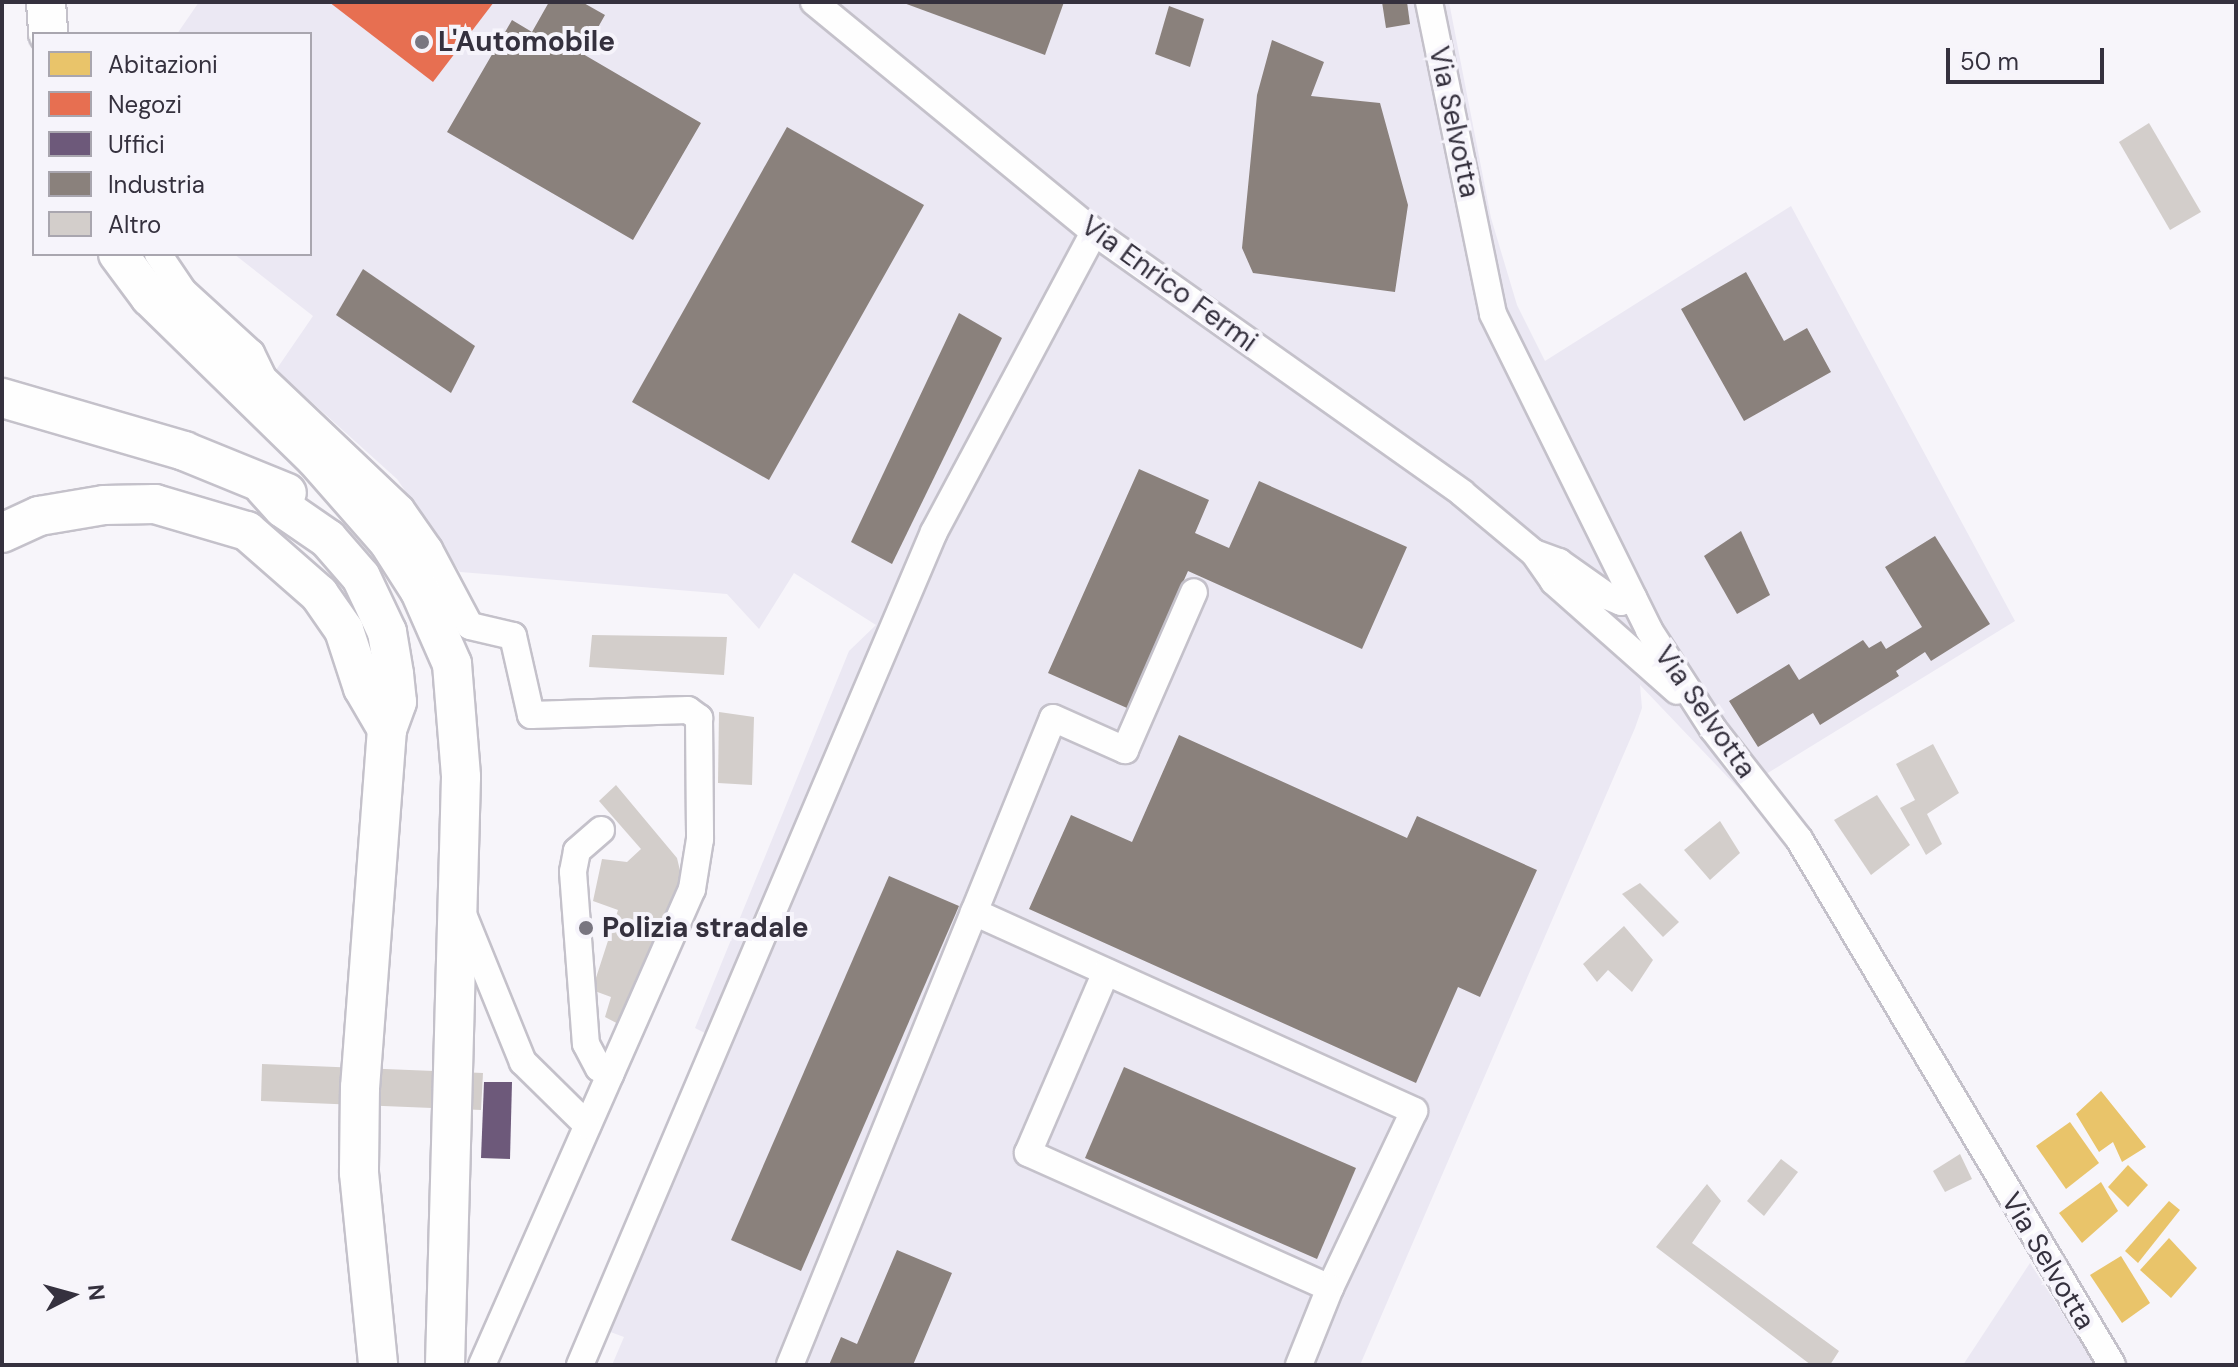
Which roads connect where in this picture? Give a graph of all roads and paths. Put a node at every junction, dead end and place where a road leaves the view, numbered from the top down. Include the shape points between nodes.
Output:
1 (46, 2) edge
2 (814, 2) edge
3 (1429, 2) edge
4 (48, 32) edge
5 (1094, 232) junction
6 (119, 256) edge
7 (159, 256) edge
8 (12, 401) edge
9 (264, 487) junction
10 (1601, 531) junction
11 (2, 533) edge
12 (1534, 553) junction
13 (1559, 562) junction
14 (1194, 592) dead end
15 (1633, 598) junction
16 (1592, 617) junction
17 (1696, 705) junction
18 (453, 707) junction
19 (387, 729) junction
20 (601, 830) dead end
21 (458, 903) junction
22 (974, 912) junction
23 (1106, 972) junction
24 (610, 1074) junction
25 (587, 1125) junction
26 (1330, 1288) junction
27 (378, 1365) edge
28 (445, 1365) edge
29 (482, 1365) edge
30 (580, 1365) edge
31 (790, 1365) edge
32 (1299, 1365) edge
33 (2112, 1365) edge

1 - 4 highway
2 - 5 street, Via Enrico Fermi
3 - 10 street, Via Selvotta via 1493,314
5 - 12 street, Via Enrico Fermi via 1462,493
5 - 30 street via 934,532
6 - 18 highway via 150,297 315,458 388,541 445,644 452,664
7 - 24 street via 183,291 251,353 263,378 401,509 470,626 513,636 531,715 688,710 699,718 700,839 692,889
8 - 9 highway via 184,451
9 - 18 highway via 290,494 313,509 382,572
9 - 19 highway via 345,555 373,600 387,632 394,674 397,702
10 - 13 street via 1591,560
10 - 15 street, Via Selvotta
11 - 19 highway via 39,516 104,505 155,504 247,531 319,594 344,630 363,688
12 - 13 street, Via Enrico Fermi
12 - 16 street, Via Enrico Fermi via 1554,582
13 - 15 street, Via Enrico Fermi via 1607,596 1621,602
14 - 22 street via 1125,750 1053,718
15 - 16 street via 1624,618 1610,623
15 - 17 street, Via Selvotta
16 - 17 street, Via Enrico Fermi
17 - 33 street, Via Selvotta via 1799,839
18 - 21 highway via 461,777
19 - 27 highway via 368,948 359,1173
20 - 24 street via 577,851 573,872 586,1044 599,1068
21 - 25 street via 523,1062
21 - 28 highway
22 - 23 street
22 - 31 street
23 - 26 street via 1028,1153
23 - 26 street via 1414,1111
24 - 25 street
25 - 29 street
26 - 32 street

